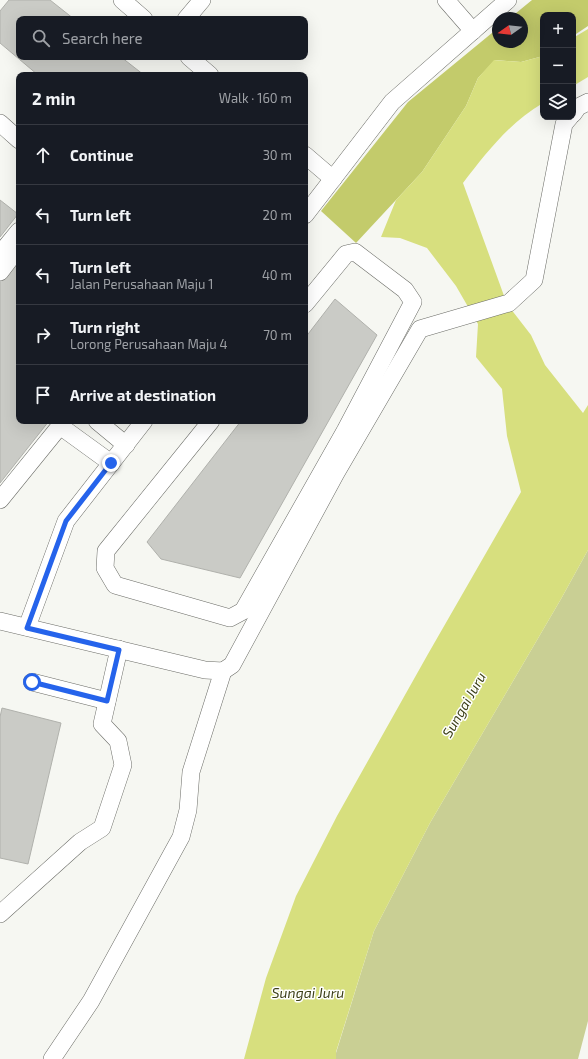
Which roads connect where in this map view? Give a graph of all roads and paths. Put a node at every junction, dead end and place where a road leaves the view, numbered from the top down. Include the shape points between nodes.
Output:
1 (122, 0) edge
2 (202, 0) edge
3 (446, 0) edge
4 (508, 0) edge
5 (141, 16) edge
6 (189, 16) edge
7 (473, 30) junction
8 (192, 60) edge
9 (206, 72) edge
10 (588, 102) edge
11 (576, 110) edge
12 (567, 120) edge
13 (0, 123) edge
14 (16, 137) edge
15 (308, 158) edge
16 (333, 179) junction
17 (308, 211) edge
18 (16, 235) edge
19 (16, 251) edge
20 (0, 254) edge
21 (0, 272) edge
22 (308, 300) edge
23 (62, 424) edge
24 (101, 424) edge
25 (142, 424) edge
26 (209, 424) edge
27 (126, 445) junction
28 (111, 463) junction
29 (0, 500) edge
30 (0, 621) edge
31 (27, 628) junction
32 (119, 650) junction
33 (223, 671) junction
34 (32, 682) dead end
35 (107, 701) junction
36 (0, 914) edge
37 (52, 1059) edge

1 - 5 street
2 - 6 street
3 - 7 street
4 - 7 street
7 - 16 street via 392,102
8 - 9 street
10 - 11 street
12 - 33 street via 564,124 534,280 509,303 420,329 336,473 232,665
13 - 14 street
15 - 16 street
16 - 17 street
18 - 20 street
19 - 21 street
22 - 26 street via 346,254 355,252 405,290 413,302 345,431 243,611 230,618 115,585 105,568 106,552
23 - 28 street
23 - 29 street
24 - 27 street
25 - 27 street
27 - 28 street
28 - 31 street via 66,521
30 - 31 street
31 - 32 street
32 - 33 street via 205,670
32 - 35 street
33 - 37 street via 191,772 188,810 181,837 91,1001
34 - 35 street
35 - 36 street via 102,724 118,741 123,765 102,828 80,842

